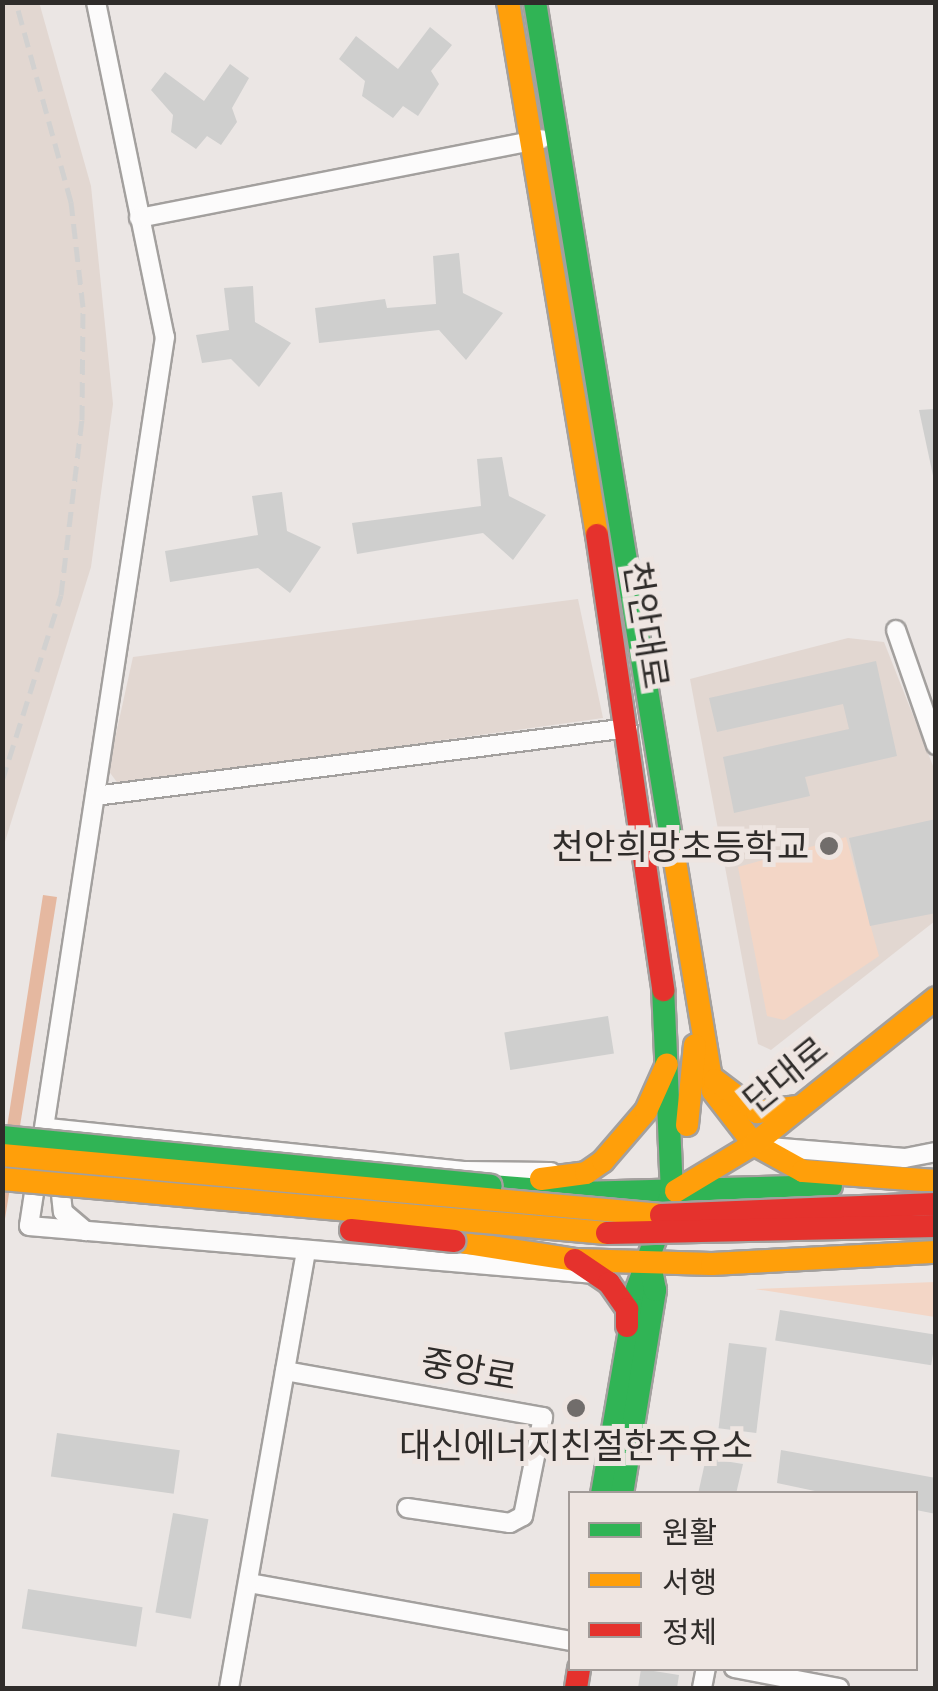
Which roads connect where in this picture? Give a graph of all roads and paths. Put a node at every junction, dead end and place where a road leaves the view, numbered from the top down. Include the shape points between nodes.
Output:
1 (96, 2) edge
2 (508, 2) edge
3 (535, 2) edge
4 (556, 136) junction
5 (531, 142) junction
6 (139, 218) junction
7 (896, 630) dead end
8 (628, 728) junction
9 (936, 745) edge
10 (95, 796) junction
11 (936, 998) edge
12 (696, 1019) junction
13 (670, 1050) junction
14 (710, 1076) junction
15 (803, 1105) junction
16 (48, 1128) junction
17 (97, 1133) junction
18 (2, 1137) edge
19 (754, 1144) junction
20 (936, 1152) edge
21 (2, 1155) edge
22 (59, 1173) junction
23 (586, 1173) junction
24 (2, 1179) edge
25 (936, 1182) edge
26 (491, 1186) junction
27 (672, 1193) junction
28 (2, 1196) edge
29 (936, 1204) edge
30 (936, 1226) edge
31 (86, 1231) junction
32 (306, 1252) junction
33 (936, 1252) edge
34 (574, 1260) junction
35 (649, 1260) junction
36 (712, 1264) junction
37 (596, 1274) junction
38 (650, 1319) junction
39 (627, 1350) junction
40 (285, 1372) junction
41 (603, 1491) edge
42 (622, 1491) edge
43 (407, 1508) dead end
44 (249, 1583) junction
45 (568, 1641) edge
46 (750, 1671) edge
47 (229, 1688) edge
48 (839, 1688) edge

1 - 6 street
2 - 5 main road, 천안대로
3 - 4 main road, 천안대로
4 - 5 street
4 - 12 main road, 천안대로 via 674,837
5 - 6 street
5 - 8 main road, 천안대로
6 - 10 street via 164,337
7 - 9 street
8 - 10 street
8 - 13 main road, 천안대로
10 - 16 street
11 - 15 main road, 단대로
12 - 14 main road
12 - 27 main road
13 - 23 main road via 646,1111
13 - 27 main road, 천안대로
14 - 15 main road via 757,1112
14 - 19 main road via 730,1121
15 - 19 main road, 단대로
16 - 17 street
16 - 22 street
16 - 31 street via 29,1226
17 - 22 street via 66,1152
17 - 23 street via 466,1171
18 - 26 main road, bridge
19 - 20 street via 904,1158
19 - 25 main road via 803,1171
19 - 27 main road, 단대로
21 - 29 main road, bridge via 652,1215
22 - 31 street via 63,1212
23 - 26 main road
24 - 30 main road, bridge via 620,1234
25 - 27 main road
26 - 27 main road
27 - 35 main road, 천안대로
28 - 34 main road, bridge via 454,1241
31 - 32 street
32 - 37 street
32 - 40 street
33 - 36 main road
34 - 35 main road
34 - 37 main road
35 - 36 main road
35 - 38 main road
35 - 39 main road
36 - 38 main road via 668,1287
37 - 39 main road via 627,1309
38 - 42 main road
39 - 41 main road
40 - 43 street, 중앙로 via 543,1417 523,1516 510,1523
40 - 44 street
44 - 45 street
44 - 47 street
46 - 48 street

